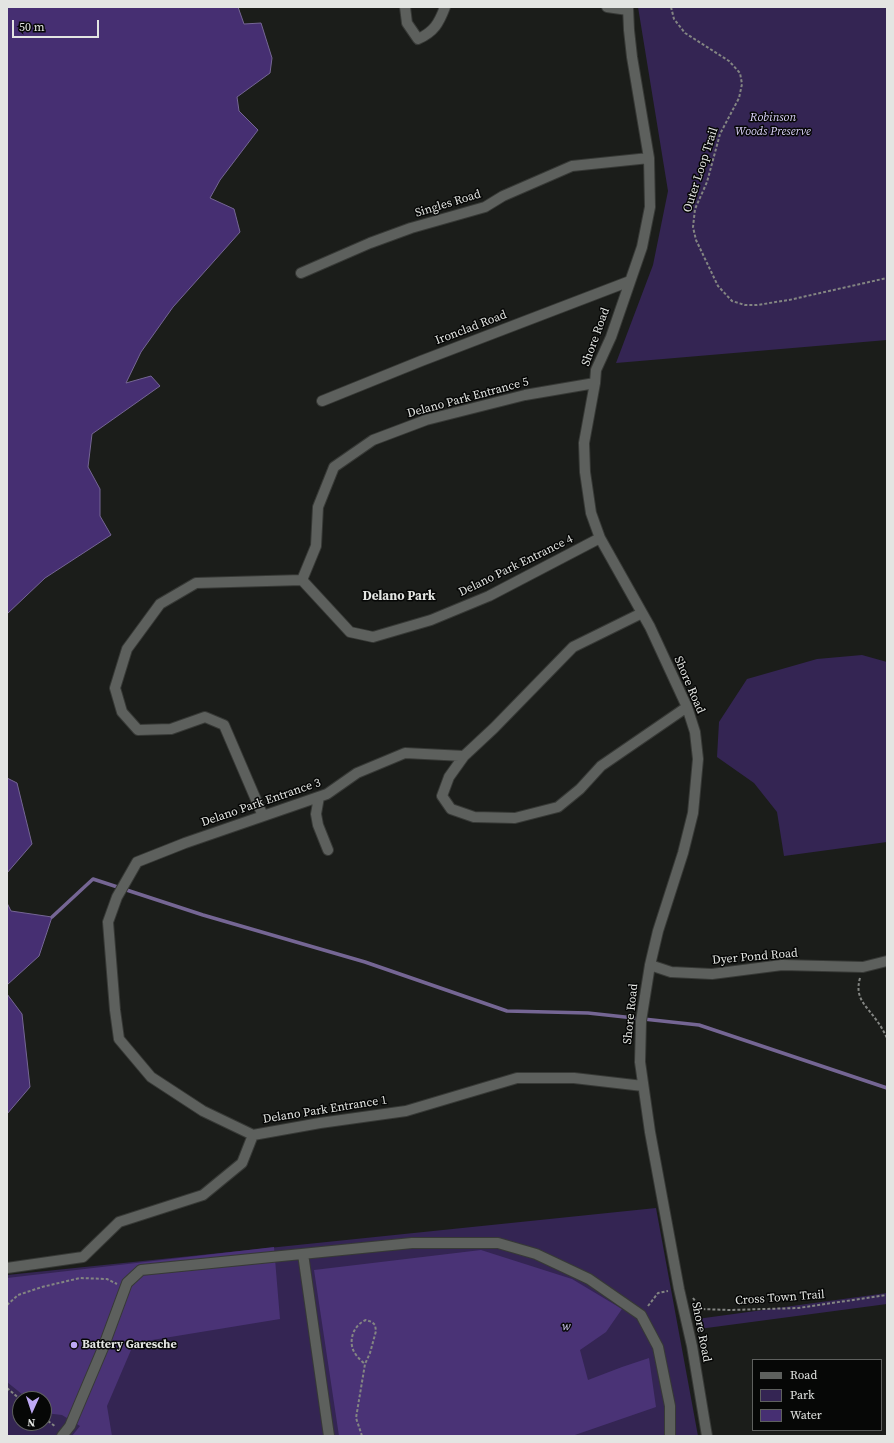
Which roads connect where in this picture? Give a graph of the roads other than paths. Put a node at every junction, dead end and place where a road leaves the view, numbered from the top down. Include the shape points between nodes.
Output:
1 (406, 7) edge
2 (445, 7) edge
3 (607, 7) edge
4 (628, 9) edge
5 (649, 158) junction
6 (301, 273) dead end
7 (630, 281) junction
8 (595, 382) junction
9 (322, 401) dead end
10 (600, 538) junction
11 (302, 580) junction
12 (642, 613) junction
13 (687, 707) junction
14 (464, 756) junction
15 (319, 797) junction
16 (263, 816) junction
17 (328, 850) dead end
18 (887, 961) edge
19 (650, 966) junction
20 (643, 1086) junction
21 (253, 1134) junction
22 (303, 1254) junction
23 (7, 1268) edge
24 (63, 1435) edge
25 (329, 1436) edge
26 (670, 1436) edge
27 (707, 1436) edge

1 - 2 street via 407,23 418,39 429,34 441,18
3 - 4 street
4 - 5 street, Shore Road via 632,58
5 - 6 street, Singles Road via 572,166 503,196 485,207 404,230
5 - 7 street, Shore Road via 650,207 642,247
7 - 8 street, Shore Road via 611,337 596,370
7 - 9 street, Ironclad Road
8 - 10 street, Shore Road via 584,443 591,513
8 - 11 street, Delano Park Entrance 5 via 525,395 426,420 373,440 334,467 318,507 316,546
10 - 11 street, Delano Park Entrance 4 via 489,596 431,620 373,637 350,632
10 - 12 street, Shore Road
11 - 16 street via 196,583 160,604 127,649 116,688 122,712 138,730 171,729 205,717 224,725
12 - 13 street, Shore Road
12 - 14 street via 573,647
13 - 14 street via 601,766 558,808 515,818 474,817 451,809 442,796 449,777
13 - 19 street, Shore Road via 698,759 693,813
14 - 15 street, Delano Park Entrance 3 via 405,753 358,773
15 - 16 street, Delano Park Entrance 3
15 - 17 street via 316,814
16 - 21 street, Delano Park Entrance 3 via 137,862 117,897 108,922 119,1039 151,1077 202,1111
18 - 19 street, Dyer Pond Road via 863,967 782,965 712,974 671,972
19 - 20 street, Shore Road via 641,1021 640,1062
20 - 21 street, Delano Park Entrance 1 via 574,1078 517,1078 406,1111
20 - 27 street, Shore Road
21 - 23 street, Delano Park Entrance 1 via 242,1163 203,1195 120,1222 83,1257
22 - 24 street via 141,1270 127,1283 103,1348 70,1426
22 - 25 street
22 - 26 street via 412,1243 498,1243 536,1254 589,1279 641,1315 658,1347 670,1406

